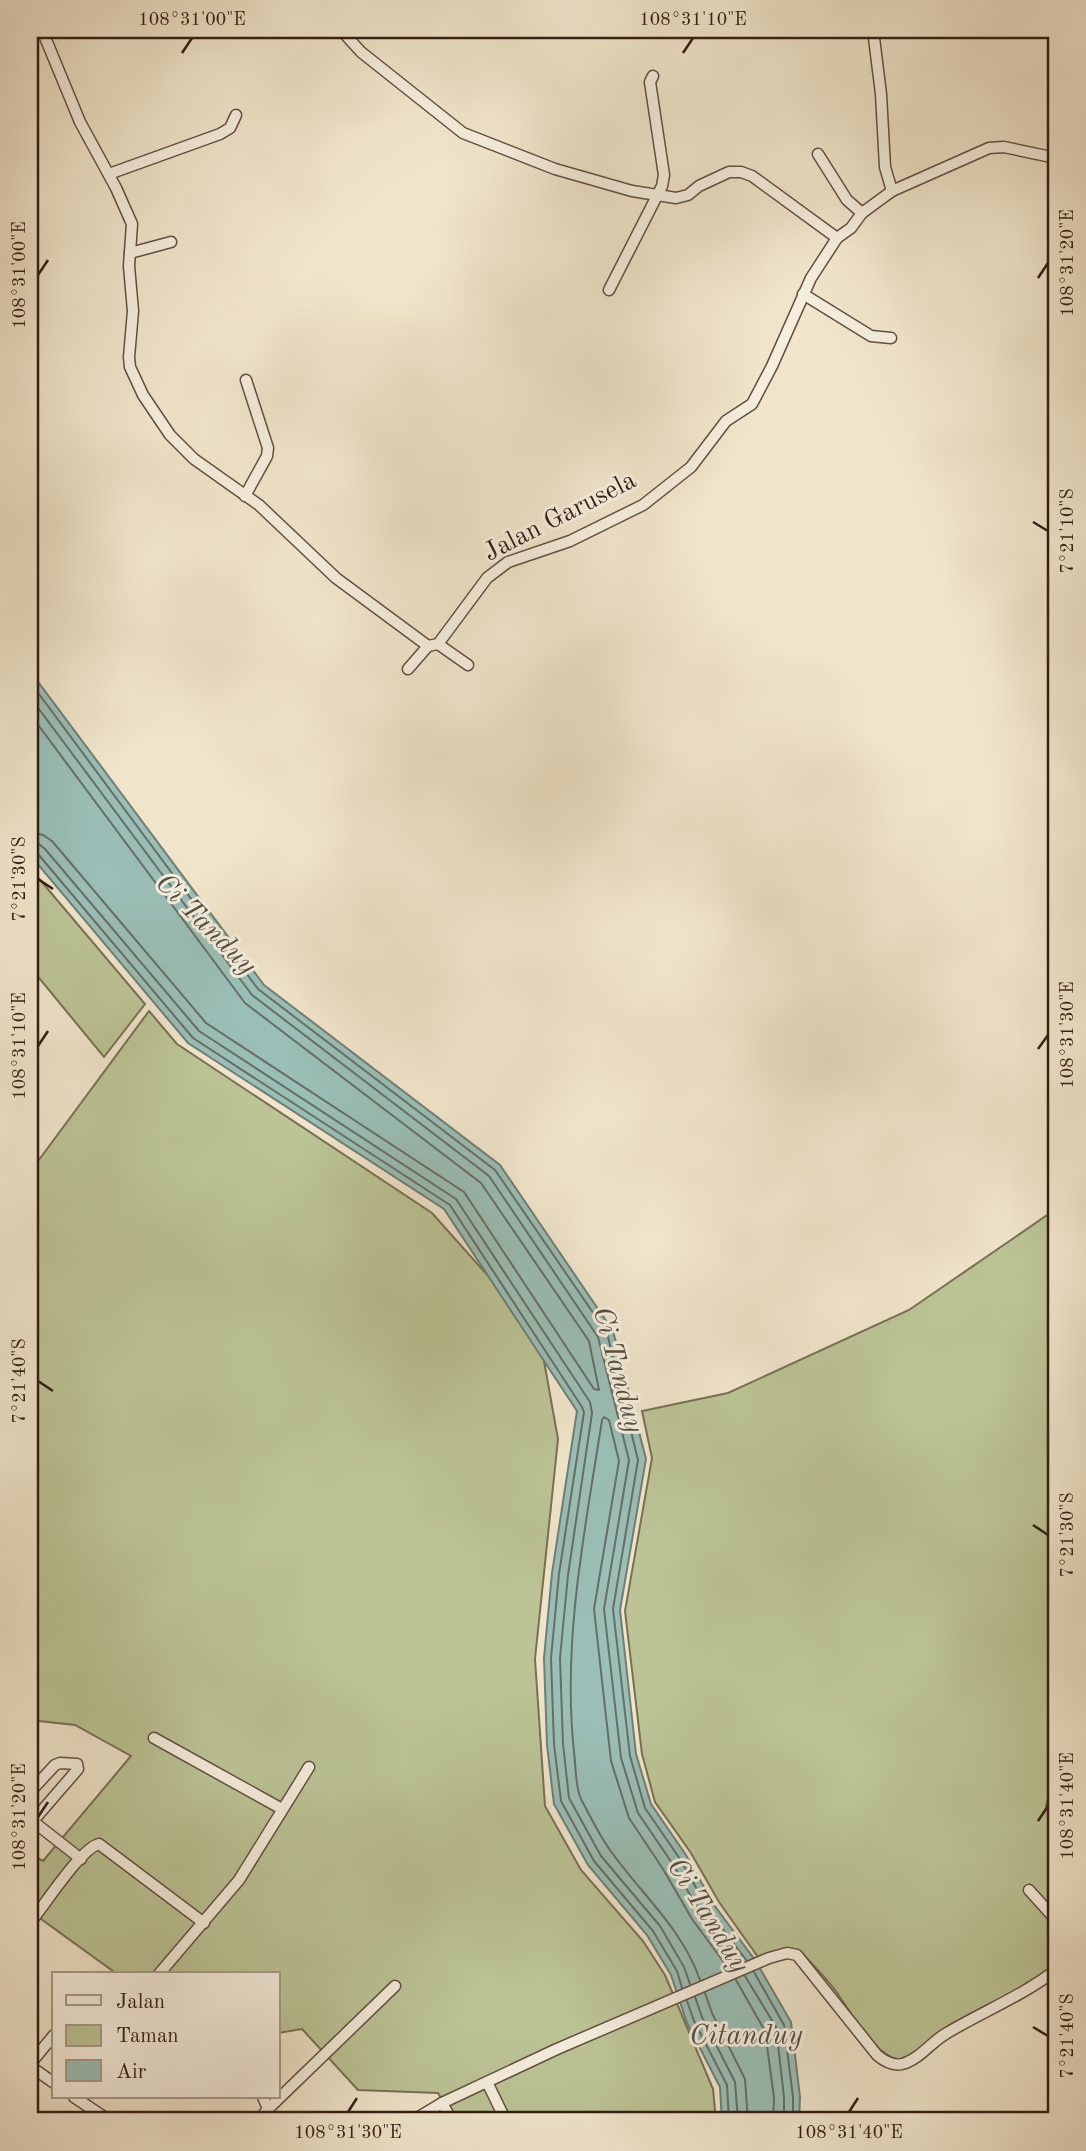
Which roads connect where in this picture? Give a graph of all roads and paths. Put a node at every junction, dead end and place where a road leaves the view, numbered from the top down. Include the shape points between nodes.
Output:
1 (42, 30) edge
2 (341, 30) edge
3 (873, 30) edge
4 (653, 76) dead end
5 (236, 115) dead end
6 (818, 154) dead end
7 (1056, 158) edge
8 (109, 174) junction
9 (892, 191) junction
10 (656, 196) junction
11 (862, 213) junction
12 (837, 238) junction
13 (171, 242) dead end
14 (130, 253) junction
15 (609, 290) dead end
16 (803, 294) junction
17 (891, 338) dead end
18 (246, 380) dead end
19 (245, 496) junction
20 (433, 645) junction
21 (468, 665) dead end
22 (408, 669) dead end
23 (30, 1086) edge
24 (30, 1096) edge
25 (154, 1738) dead end
26 (309, 1766) dead end
27 (30, 1793) edge
28 (44, 1807) junction
29 (282, 1809) junction
30 (31, 1820) edge
31 (81, 1859) junction
32 (1029, 1890) dead end
33 (1056, 1920) edge
34 (30, 1923) edge
35 (204, 1923) junction
36 (1056, 1970) edge
37 (161, 1972) edge
38 (395, 1986) dead end
39 (52, 2038) edge
40 (30, 2065) edge
41 (52, 2082) edge
42 (487, 2082) junction
43 (280, 2097) edge
44 (76, 2098) edge
45 (263, 2098) edge
46 (279, 2098) edge
47 (442, 2103) junction
48 (268, 2109) junction
49 (110, 2121) edge
50 (258, 2121) edge
51 (412, 2121) edge
52 (452, 2121) edge
53 (506, 2121) edge

1 - 8 street via 80,122
2 - 10 street via 361,52 463,133 555,169
3 - 9 street via 885,167
4 - 10 street via 650,82 664,175
5 - 8 street via 230,128 220,134
6 - 11 street via 847,200
7 - 9 street, Jalan Garusela via 989,148
8 - 14 street via 132,224
9 - 11 street, Jalan Garusela
10 - 12 street via 683,197 729,172 741,172
10 - 15 street
11 - 12 street, Jalan Garusela
12 - 16 street, Jalan Garusela
13 - 14 street
14 - 19 street via 133,311 129,357 143,395 170,435 194,459
16 - 17 street via 859,330
16 - 20 street, Jalan Garusela via 752,404 726,421 691,467 643,505 495,571
18 - 19 street via 268,448
19 - 20 street via 336,579
20 - 21 street
20 - 22 street, Jalan Garusela
23 - 24 street
25 - 29 street
26 - 29 street
27 - 28 street
27 - 28 street via 55,1765 77,1765
28 - 30 street
29 - 35 street via 239,1880
30 - 31 street
31 - 34 street
31 - 35 street via 93,1845 104,1846
32 - 33 street
35 - 37 street
36 - 42 street via 900,2064 885,2062 866,2045 797,1955 787,1953
38 - 43 street
39 - 40 street
40 - 41 street
42 - 47 street
42 - 53 street
44 - 49 street
45 - 48 street
46 - 48 street
47 - 51 street
47 - 52 street
48 - 50 street

